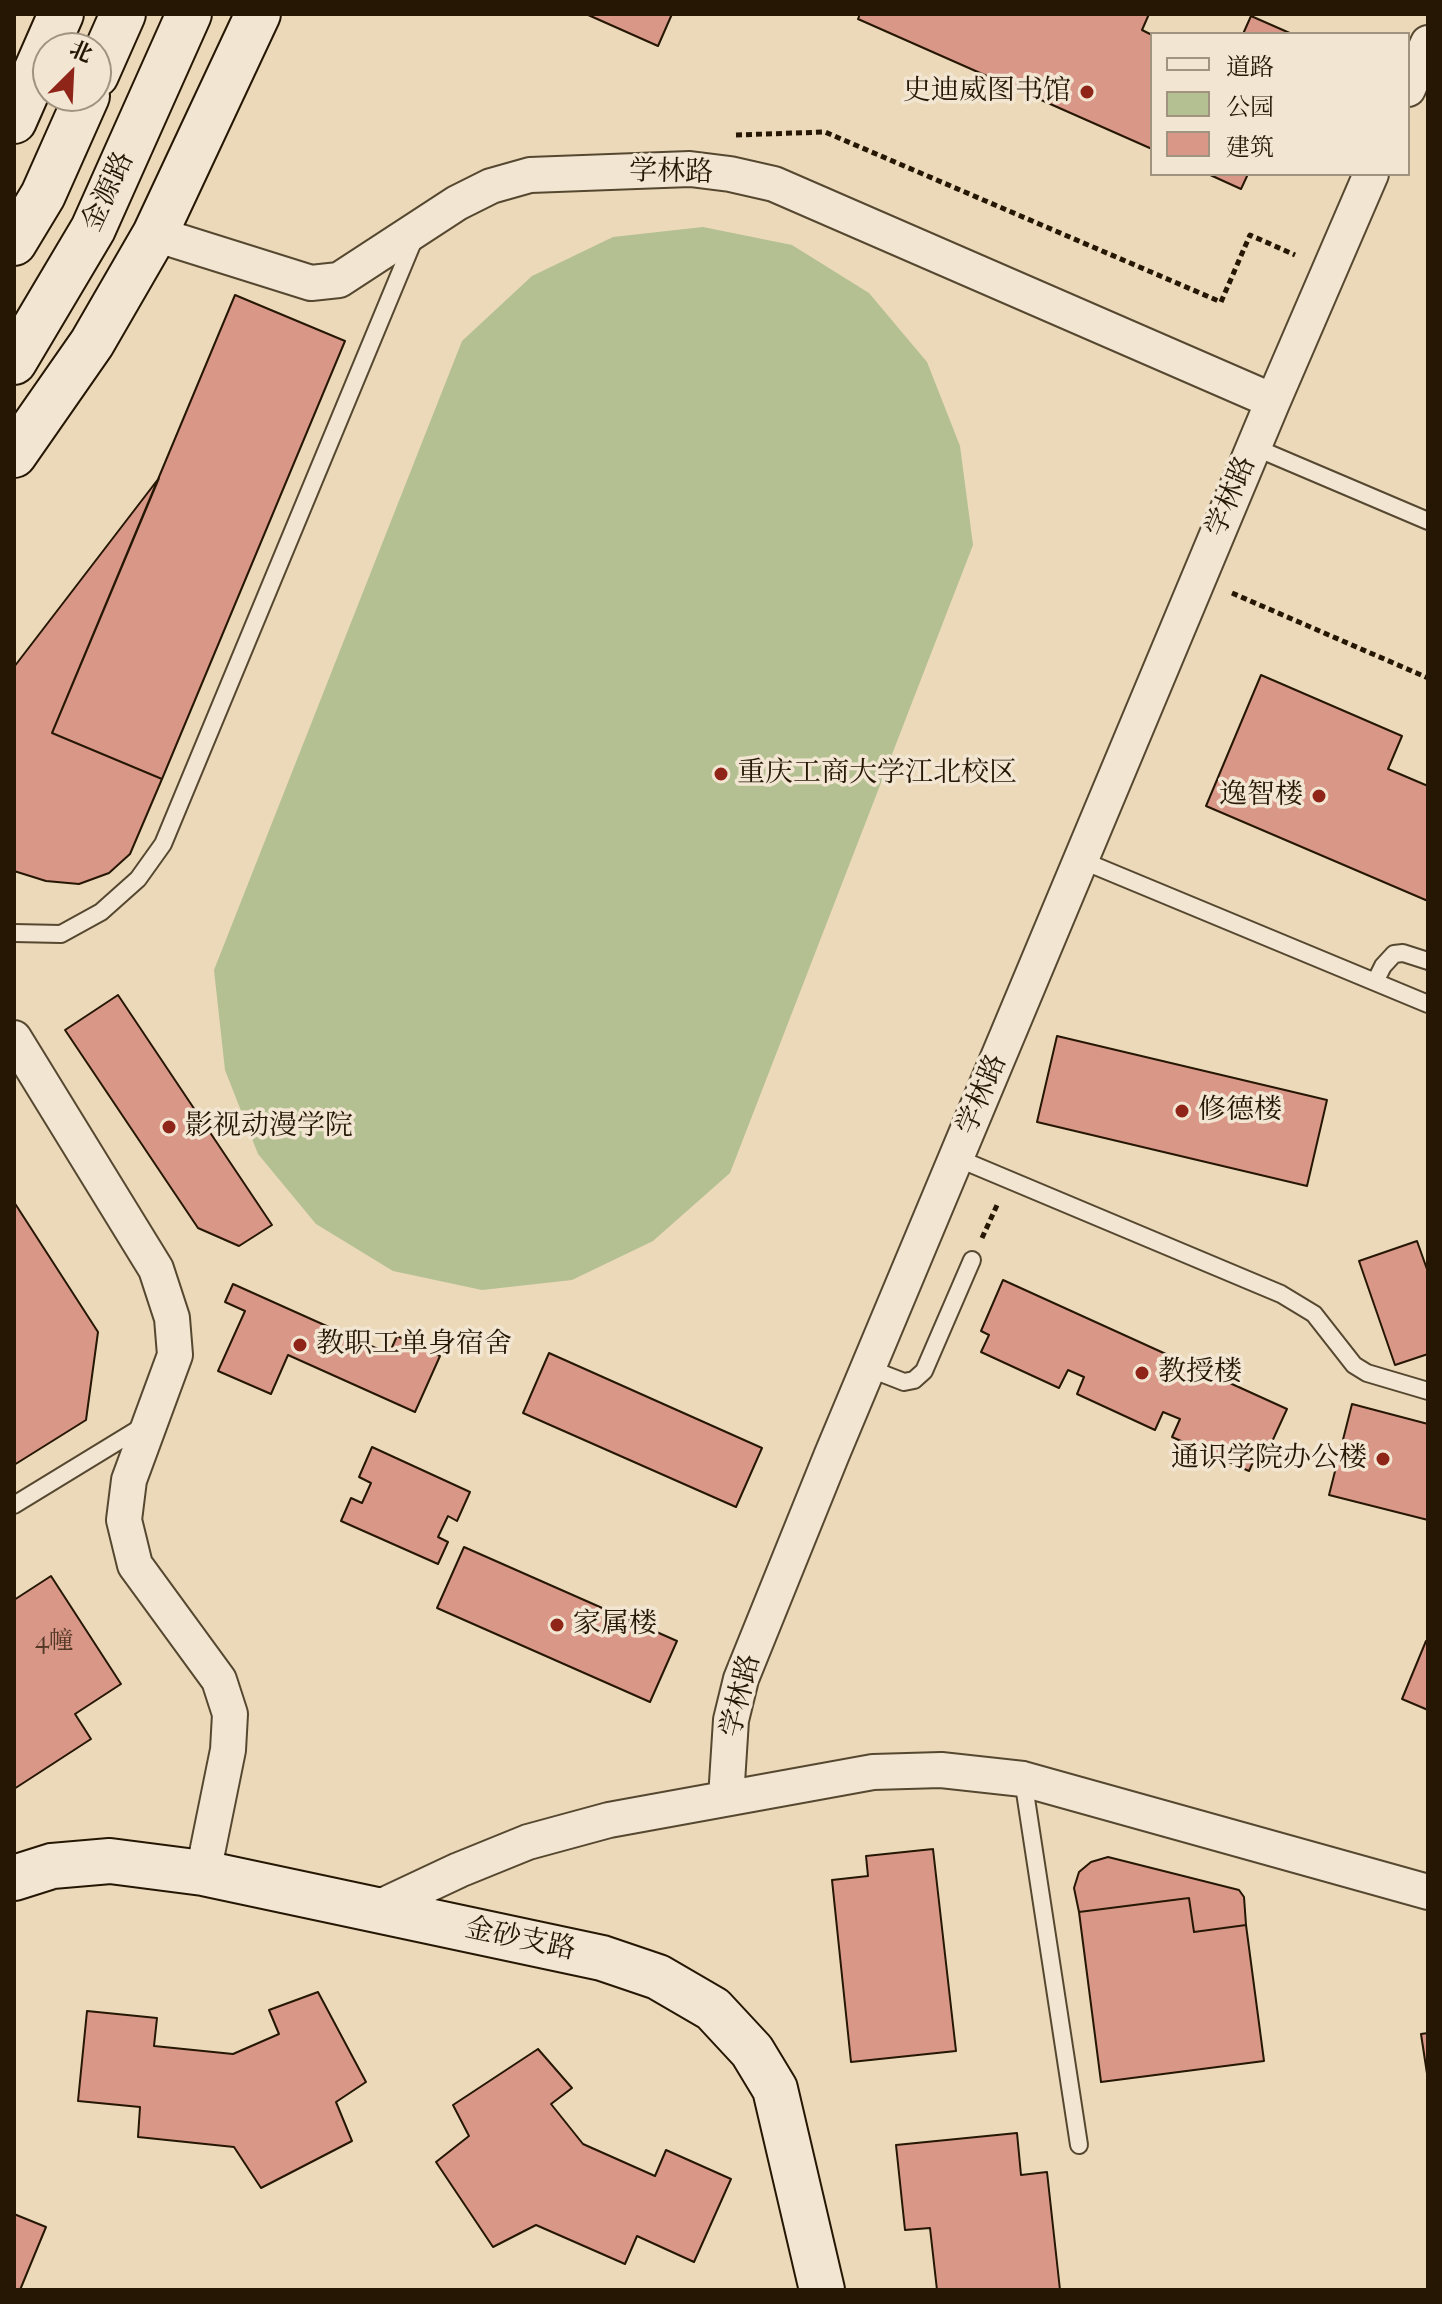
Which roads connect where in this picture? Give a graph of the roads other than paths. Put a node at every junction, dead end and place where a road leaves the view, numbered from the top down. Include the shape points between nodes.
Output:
1 (61, 14) edge
2 (123, 14) edge
3 (189, 14) edge
4 (258, 14) edge
5 (112, 39) edge
6 (1428, 43) edge
7 (1410, 84) edge
8 (80, 112) edge
9 (14, 121) edge
10 (1370, 176) edge
11 (419, 227) junction
12 (155, 234) junction
13 (14, 243) edge
14 (14, 362) edge
15 (1273, 401) junction
16 (1254, 447) junction
17 (14, 455) edge
18 (1428, 521) edge
19 (1081, 860) junction
20 (14, 933) edge
21 (1428, 961) edge
22 (1375, 982) junction
23 (1428, 1004) edge
24 (14, 1038) edge
25 (957, 1158) junction
26 (972, 1260) road end
27 (868, 1368) junction
28 (1428, 1391) edge
29 (150, 1422) junction
30 (14, 1505) edge
31 (1023, 1779) junction
32 (726, 1798) junction
33 (203, 1873) junction
34 (14, 1878) edge
35 (1428, 1892) edge
36 (378, 1908) junction
37 (1079, 2145) dead end
38 (822, 2290) edge

1 - 9 street
2 - 5 street
3 - 14 street, 金源路 via 93,229
4 - 12 street
6 - 7 street
8 - 13 street via 43,195
10 - 15 street, 学林路
11 - 12 street, 学林路 via 339,280 311,283
11 - 15 street, 学林路 via 491,186 530,175 690,169 730,174 774,184
11 - 20 lane via 163,844 138,879 101,912 61,934
12 - 17 street via 92,343
15 - 16 street, 学林路
16 - 18 lane
16 - 19 street, 学林路
19 - 22 lane
19 - 25 street, 学林路
21 - 22 lane via 1394,954
22 - 23 lane
24 - 29 street via 156,1269 172,1318 175,1355
25 - 27 street, 学林路
25 - 28 lane via 1281,1294 1314,1314 1354,1365
26 - 27 lane via 924,1371 904,1382
27 - 32 street, 学林路 via 741,1679 731,1720
29 - 30 lane
29 - 33 street via 129,1480 124,1520 135,1565 219,1680 230,1714 228,1750
31 - 32 street via 941,1770 873,1772
31 - 35 street
31 - 37 lane
32 - 36 street via 528,1842
33 - 34 street, 金砂支路 via 110,1861 52,1866
33 - 36 street, 金砂支路
36 - 38 street, 金砂支路 via 602,1958 658,1977 713,2009 752,2051 775,2089

